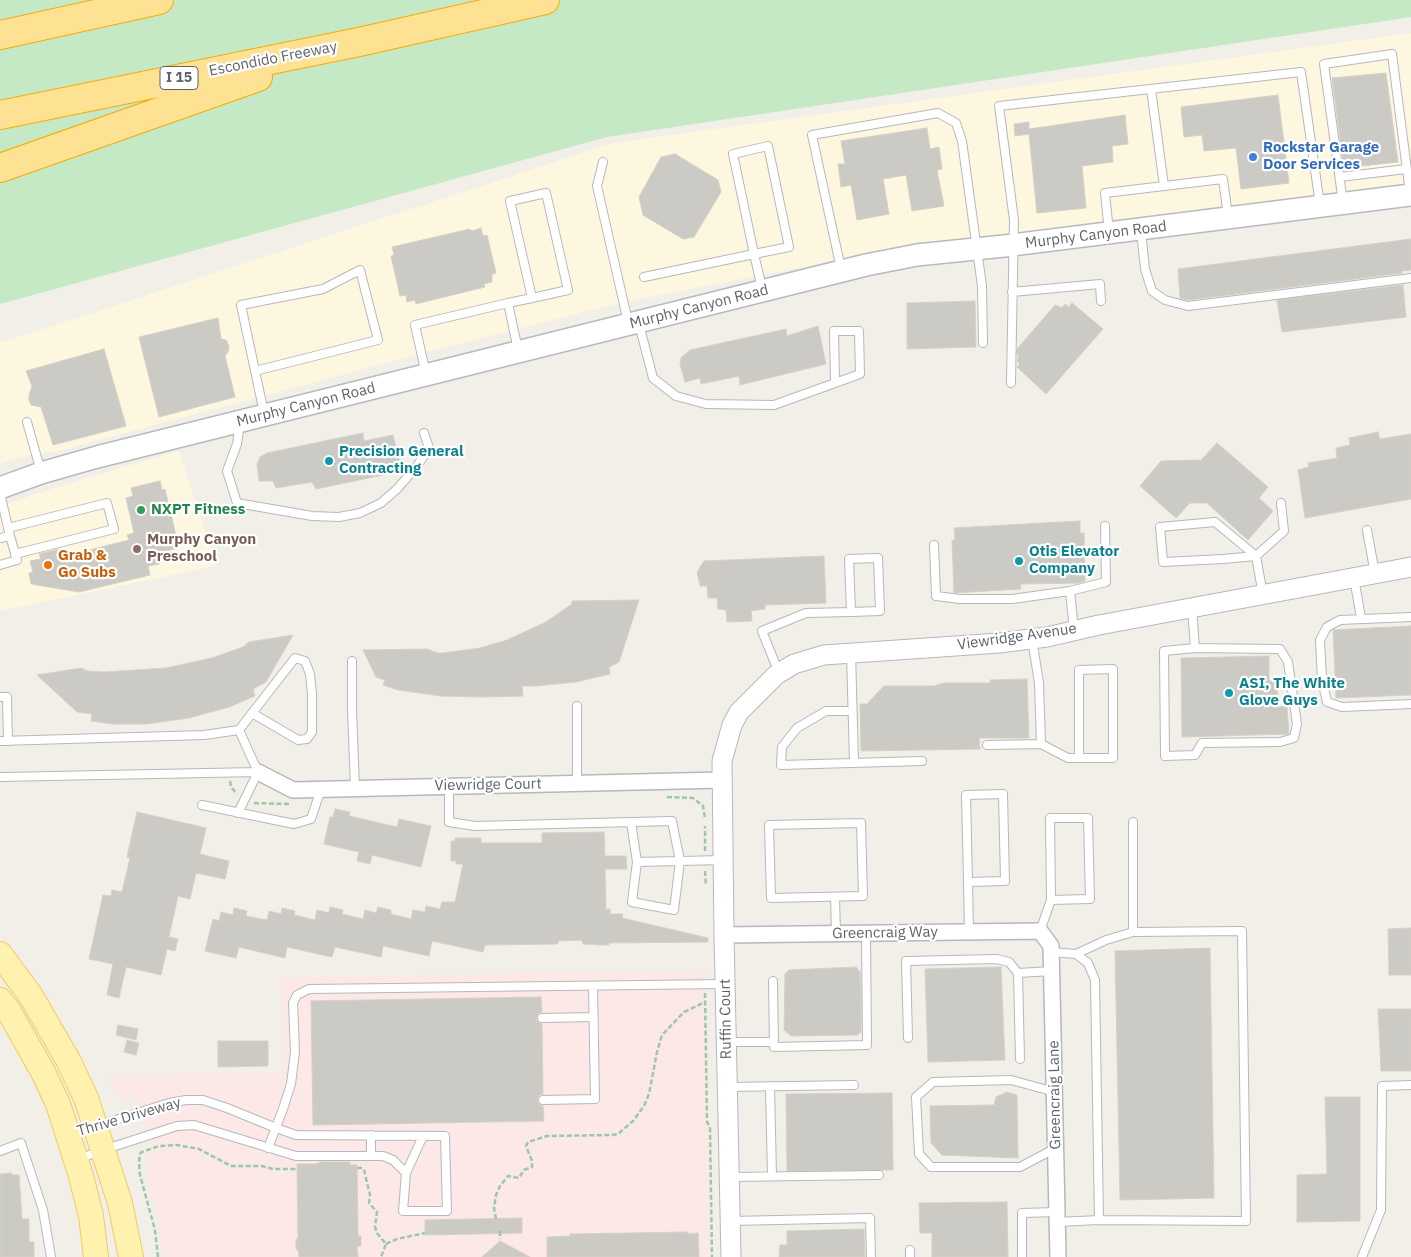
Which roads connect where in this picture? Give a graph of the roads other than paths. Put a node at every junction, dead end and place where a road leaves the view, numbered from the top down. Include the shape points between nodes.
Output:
1 (159, 0) edge
2 (545, 0) edge
3 (0, 35) edge
4 (359, 42) junction
5 (1151, 89) junction
6 (0, 115) edge
7 (602, 162) dead end
8 (0, 168) edge
9 (1406, 169) junction
10 (1340, 177) junction
11 (1164, 186) junction
12 (1410, 195) edge
13 (1343, 204) junction
14 (1320, 207) junction
15 (1228, 218) junction
16 (1141, 229) junction
17 (1110, 233) junction
18 (1012, 245) junction
19 (976, 249) junction
20 (754, 254) junction
21 (842, 271) junction
22 (644, 277) dead end
23 (1411, 278) edge
24 (762, 291) junction
25 (1012, 292) junction
26 (532, 298) junction
27 (1101, 301) dead end
28 (508, 303) junction
29 (633, 323) junction
30 (983, 343) dead end
31 (518, 352) junction
32 (255, 372) junction
33 (426, 375) junction
34 (835, 383) junction
35 (1011, 383) dead end
36 (265, 415) junction
37 (240, 421) junction
38 (27, 422) dead end
39 (424, 433) dead end
40 (41, 473) junction
41 (0, 488) edge
42 (0, 493) edge
43 (1281, 503) dead end
44 (1105, 526) dead end
45 (1367, 530) dead end
46 (9, 532) junction
47 (0, 538) edge
48 (934, 545) dead end
49 (15, 554) junction
50 (1256, 556) junction
51 (0, 565) edge
52 (1411, 567) edge
53 (1375, 574) junction
54 (1354, 578) junction
55 (1070, 591) junction
56 (1262, 595) junction
57 (1192, 608) junction
58 (851, 612) junction
59 (1411, 617) edge
60 (1360, 618) junction
61 (1074, 631) junction
62 (1032, 639) junction
63 (1195, 648) junction
64 (851, 653) junction
65 (352, 661) dead end
66 (779, 673) junction
67 (0, 697) edge
68 (1411, 704) edge
69 (577, 706) dead end
70 (852, 711) junction
71 (252, 713) junction
72 (239, 730) junction
73 (4, 741) edge
74 (1041, 744) junction
75 (987, 746) dead end
76 (1079, 758) junction
77 (922, 761) dead end
78 (854, 762) junction
79 (258, 772) junction
80 (0, 777) edge
81 (722, 780) junction
82 (578, 783) junction
83 (449, 786) junction
84 (355, 788) junction
85 (318, 796) junction
86 (202, 806) dead end
87 (238, 813) junction
88 (631, 822) junction
89 (1133, 822) dead end
90 (714, 860) junction
91 (680, 861) junction
92 (638, 862) junction
93 (968, 882) junction
94 (835, 897) junction
95 (1050, 900) junction
96 (969, 932) junction
97 (1133, 932) junction
98 (836, 934) junction
99 (866, 934) junction
100 (1042, 934) junction
101 (724, 936) junction
102 (1051, 952) junction
103 (0, 954) edge
104 (1076, 954) junction
105 (1052, 971) junction
106 (1018, 973) junction
107 (773, 981) dead end
108 (725, 984) junction
109 (593, 986) junction
110 (0, 1000) edge
111 (594, 1017) junction
112 (542, 1018) dead end
113 (908, 1038) dead end
114 (726, 1042) junction
115 (774, 1042) junction
116 (1020, 1059) dead end
117 (854, 1085) dead end
118 (1411, 1085) edge
119 (770, 1086) junction
120 (728, 1087) junction
121 (1054, 1092) junction
122 (543, 1100) dead end
123 (95, 1126) junction
124 (276, 1128) junction
125 (68, 1134) junction
126 (371, 1135) junction
127 (423, 1136) junction
128 (268, 1148) junction
129 (1056, 1148) junction
130 (103, 1150) junction
131 (0, 1151) edge
132 (371, 1156) junction
133 (76, 1160) junction
134 (406, 1173) junction
135 (880, 1175) dead end
136 (772, 1176) junction
137 (730, 1177) junction
138 (1057, 1217) junction
139 (1099, 1220) junction
140 (730, 1222) junction
141 (51, 1257) edge
142 (96, 1257) edge
143 (131, 1257) edge
144 (731, 1257) edge
145 (871, 1257) edge
146 (1022, 1257) edge
147 (1058, 1257) edge
148 (1362, 1257) edge

1 - 3 highway
2 - 4 highway, Escondido Freeway / I 15
4 - 6 highway, Escondido Freeway / I 15
4 - 8 highway
5 - 11 lane
5 - 14 lane via 1301,72
5 - 18 lane via 1000,106 1014,220
7 - 29 lane via 597,186
9 - 10 lane
9 - 10 lane via 1392,54 1324,64
9 - 12 lane
10 - 13 lane
11 - 15 lane via 1223,179
11 - 17 lane via 1105,193
12 - 13 main road, Murphy Canyon Road
13 - 14 main road, Murphy Canyon Road
14 - 15 main road, Murphy Canyon Road
15 - 16 main road, Murphy Canyon Road
16 - 17 main road, Murphy Canyon Road
16 - 23 lane via 1152,290 1165,300 1188,306
17 - 18 main road, Murphy Canyon Road
18 - 19 main road, Murphy Canyon Road
18 - 25 lane
19 - 21 main road, Murphy Canyon Road via 917,255
19 - 21 lane via 962,141 956,123 938,113 812,135
19 - 30 lane via 982,286
20 - 20 lane via 733,154 768,146 789,247
20 - 22 lane
20 - 24 lane
21 - 24 main road, Murphy Canyon Road
24 - 29 main road, Murphy Canyon Road
25 - 27 lane via 1100,284
25 - 35 lane
26 - 26 lane via 568,290 546,193 510,201
26 - 28 lane
28 - 31 lane
28 - 33 lane via 415,325
29 - 31 main road, Murphy Canyon Road
29 - 34 lane via 653,378 676,396 706,404 774,405
31 - 33 main road, Murphy Canyon Road
32 - 32 lane via 241,306 323,289 360,270 378,340
32 - 36 lane
33 - 36 main road, Murphy Canyon Road
34 - 34 lane via 860,374 859,331 834,331
36 - 37 main road, Murphy Canyon Road
37 - 39 lane via 237,444 227,471 237,503 312,516 339,517 360,513 381,503 397,489 429,448
37 - 40 main road, Murphy Canyon Road
38 - 40 lane
40 - 41 main road, Murphy Canyon Road
42 - 46 lane
43 - 50 lane via 1284,532
44 - 55 lane via 1106,582
45 - 53 lane
46 - 47 lane
46 - 49 lane
46 - 49 lane via 107,503 114,530
48 - 55 lane via 936,596 1012,599
49 - 51 lane via 17,560
50 - 50 lane via 1163,562 1160,527 1216,522
50 - 56 lane
52 - 53 street, Viewridge Avenue
53 - 54 street, Viewridge Avenue
54 - 56 street, Viewridge Avenue
54 - 60 lane
55 - 61 lane
56 - 57 street, Viewridge Avenue
57 - 61 street, Viewridge Avenue
57 - 63 lane
58 - 58 lane via 880,612 878,558 849,558
58 - 66 lane via 806,613 762,631
59 - 60 lane
60 - 68 lane via 1340,620 1327,626 1320,640 1322,680 1327,702 1342,707
61 - 62 street, Viewridge Avenue
62 - 64 street, Viewridge Avenue
62 - 74 lane via 1039,683
63 - 63 lane via 1280,649 1288,662 1297,724 1294,738 1280,742 1202,742 1194,755 1165,756 1164,651
64 - 66 street, Viewridge Avenue via 824,655 794,664
64 - 70 lane
65 - 84 lane
66 - 81 street, Viewridge Avenue via 739,712 732,725 722,761
67 - 73 lane via 7,697
69 - 82 lane
70 - 78 lane
70 - 78 lane via 826,711 798,728 782,747 781,765
71 - 71 lane via 295,658 305,661 312,694 312,732 307,739 298,740
71 - 72 lane
72 - 73 lane via 204,735
72 - 79 lane
74 - 75 lane
74 - 76 lane via 1068,758
76 - 76 lane via 1113,758 1113,669 1079,670
77 - 78 lane
79 - 80 lane
79 - 85 street, Viewridge Court via 293,790
79 - 87 lane
81 - 82 street, Viewridge Court
81 - 90 street, Ruffin Court
82 - 83 street, Viewridge Court
83 - 84 street, Viewridge Court
83 - 88 lane via 448,822 475,826
84 - 85 street, Viewridge Court
85 - 87 lane via 311,819 294,824
86 - 87 lane
88 - 91 lane via 672,821
88 - 92 lane
89 - 97 lane
90 - 91 lane
90 - 101 street, Ruffin Court
91 - 92 lane
91 - 92 lane via 674,910 632,902
93 - 93 lane via 966,795 1003,794 1005,881
93 - 96 lane
94 - 94 lane via 863,896 861,823 769,825 771,898
94 - 98 lane
95 - 95 lane via 1050,818 1088,818 1090,899
95 - 100 lane
96 - 99 street, Greencraig Way
96 - 100 street, Greencraig Way
97 - 104 lane
97 - 139 lane via 1242,931 1246,1222
98 - 99 street, Greencraig Way
98 - 101 street, Greencraig Way
99 - 115 lane via 867,1045 774,1047
100 - 102 street, Greencraig Lane via 1051,946
101 - 108 street, Ruffin Court
102 - 104 lane
102 - 105 street, Greencraig Lane
103 - 123 main road via 31,996 68,1060
104 - 139 lane via 1088,963 1094,980
105 - 106 lane
105 - 121 street, Greencraig Lane
106 - 113 lane via 1009,962 997,959 906,962
106 - 116 lane
107 - 115 lane
108 - 109 lane
108 - 114 street, Ruffin Court
109 - 111 lane
109 - 124 lane via 308,989 297,995 293,1003 295,1052 290,1084
110 - 125 main road via 43,1072
111 - 112 lane
111 - 122 lane via 595,1099
114 - 115 lane
114 - 120 street, Ruffin Court
117 - 119 lane
118 - 148 lane via 1382,1086 1381,1210
119 - 120 lane
119 - 136 lane
120 - 137 street, Ruffin Court
121 - 129 street, Greencraig Lane
121 - 129 lane via 1011,1080 933,1082 916,1097 919,1154 931,1167 1020,1166
123 - 124 lane, Thrive Driveway via 169,1103 203,1100
123 - 125 lane, Thrive Driveway
123 - 130 main road
124 - 126 lane, Thrive Driveway via 296,1135
124 - 128 lane
125 - 133 main road
126 - 127 lane, Thrive Driveway
126 - 132 lane
127 - 134 lane
127 - 134 lane, Thrive Driveway via 445,1136 446,1211 403,1211
128 - 130 lane, Thrive Driveway via 194,1125 177,1126
128 - 132 lane, Thrive Driveway via 296,1156
129 - 138 street, Greencraig Lane
130 - 133 lane, Thrive Driveway
130 - 143 main road via 120,1203
131 - 141 lane via 21,1143 43,1210
132 - 134 lane, Thrive Driveway via 393,1160
133 - 142 main road via 91,1216
135 - 136 lane
136 - 137 lane
137 - 140 street, Ruffin Court
138 - 139 lane
138 - 146 lane via 1022,1213
138 - 147 street, Greencraig Lane
140 - 144 street, Ruffin Court
140 - 145 lane via 870,1218

